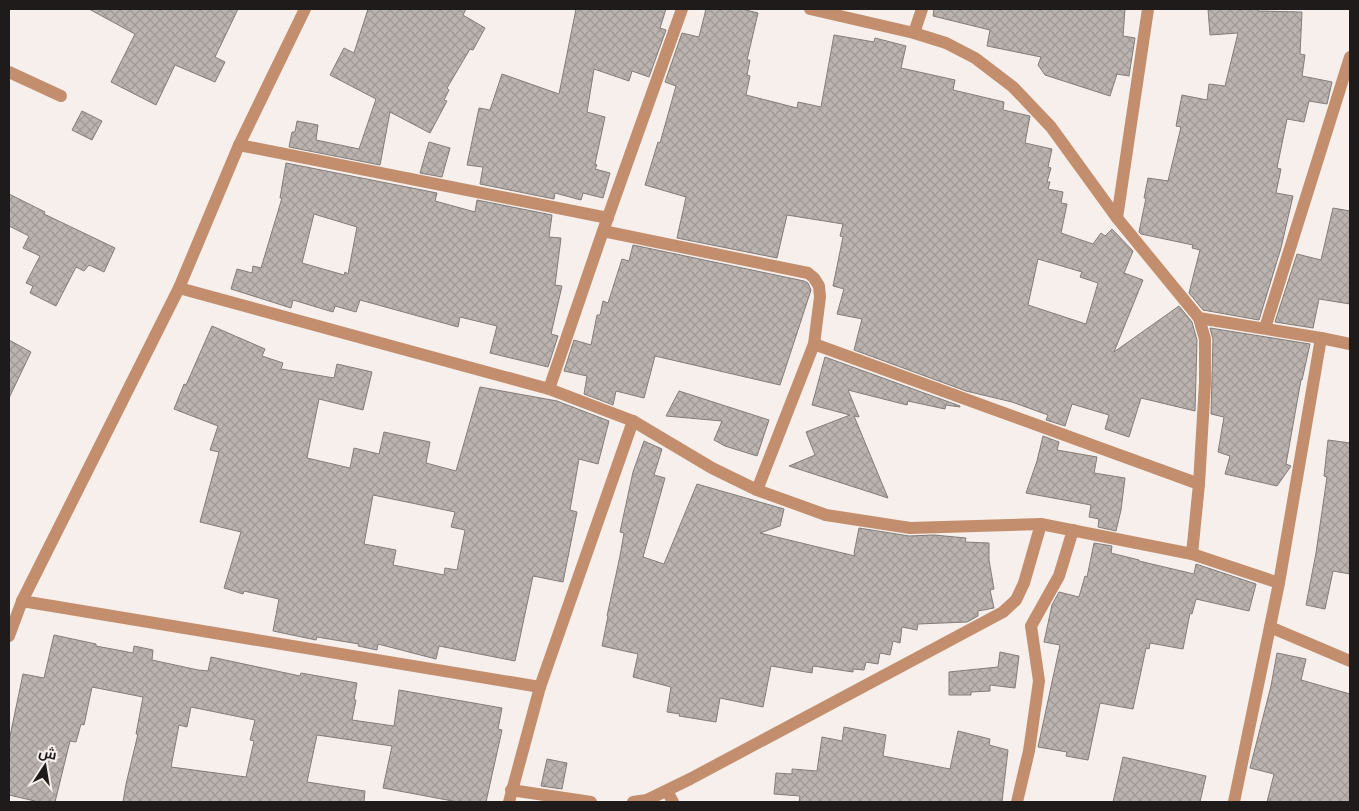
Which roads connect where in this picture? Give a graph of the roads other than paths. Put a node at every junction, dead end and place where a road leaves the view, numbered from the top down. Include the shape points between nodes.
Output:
1 (305, 9) edge
2 (682, 9) edge
3 (810, 9) edge
4 (922, 9) edge
5 (1148, 9) edge
6 (914, 33) junction
7 (1350, 57) edge
8 (9, 72) edge
9 (61, 96) dead end
10 (239, 145) junction
11 (608, 218) junction
12 (1117, 218) junction
13 (603, 231) junction
14 (179, 288) junction
15 (1199, 318) junction
16 (1265, 328) junction
17 (1321, 338) junction
18 (814, 344) junction
19 (1350, 344) edge
20 (549, 389) junction
21 (633, 420) junction
22 (1199, 484) junction
23 (757, 490) junction
24 (1041, 524) junction
25 (1073, 530) junction
26 (1192, 554) junction
27 (1279, 583) junction
28 (22, 601) junction
29 (1270, 627) junction
30 (9, 636) edge
31 (1350, 661) edge
32 (540, 687) junction
33 (510, 796) edge
34 (670, 797) edge
35 (591, 802) edge
36 (633, 802) edge
37 (1017, 802) edge
38 (1234, 802) edge

1 - 10 street
2 - 11 street
3 - 6 street
4 - 6 street
5 - 12 street
6 - 12 street via 946,43 975,58 1013,87 1051,127
7 - 16 street
8 - 9 street
10 - 11 street
10 - 14 street
11 - 13 street
12 - 15 street
13 - 18 street via 808,273 819,286
13 - 20 street
14 - 20 street
14 - 28 street
15 - 16 street
15 - 22 street via 1205,339
16 - 17 street
17 - 19 street
17 - 27 street
18 - 22 street
18 - 23 street
20 - 21 street
21 - 23 street via 712,468
21 - 32 street
22 - 26 street
23 - 24 street via 826,515 910,528
24 - 25 street
24 - 34 street via 1024,583 1016,600 1003,612
25 - 26 street
25 - 37 street via 1059,576 1031,626 1039,681 1029,751
26 - 27 street
27 - 29 street
28 - 30 street
28 - 32 street
29 - 31 street
29 - 38 street
32 - 33 street
33 - 35 street
34 - 36 street

